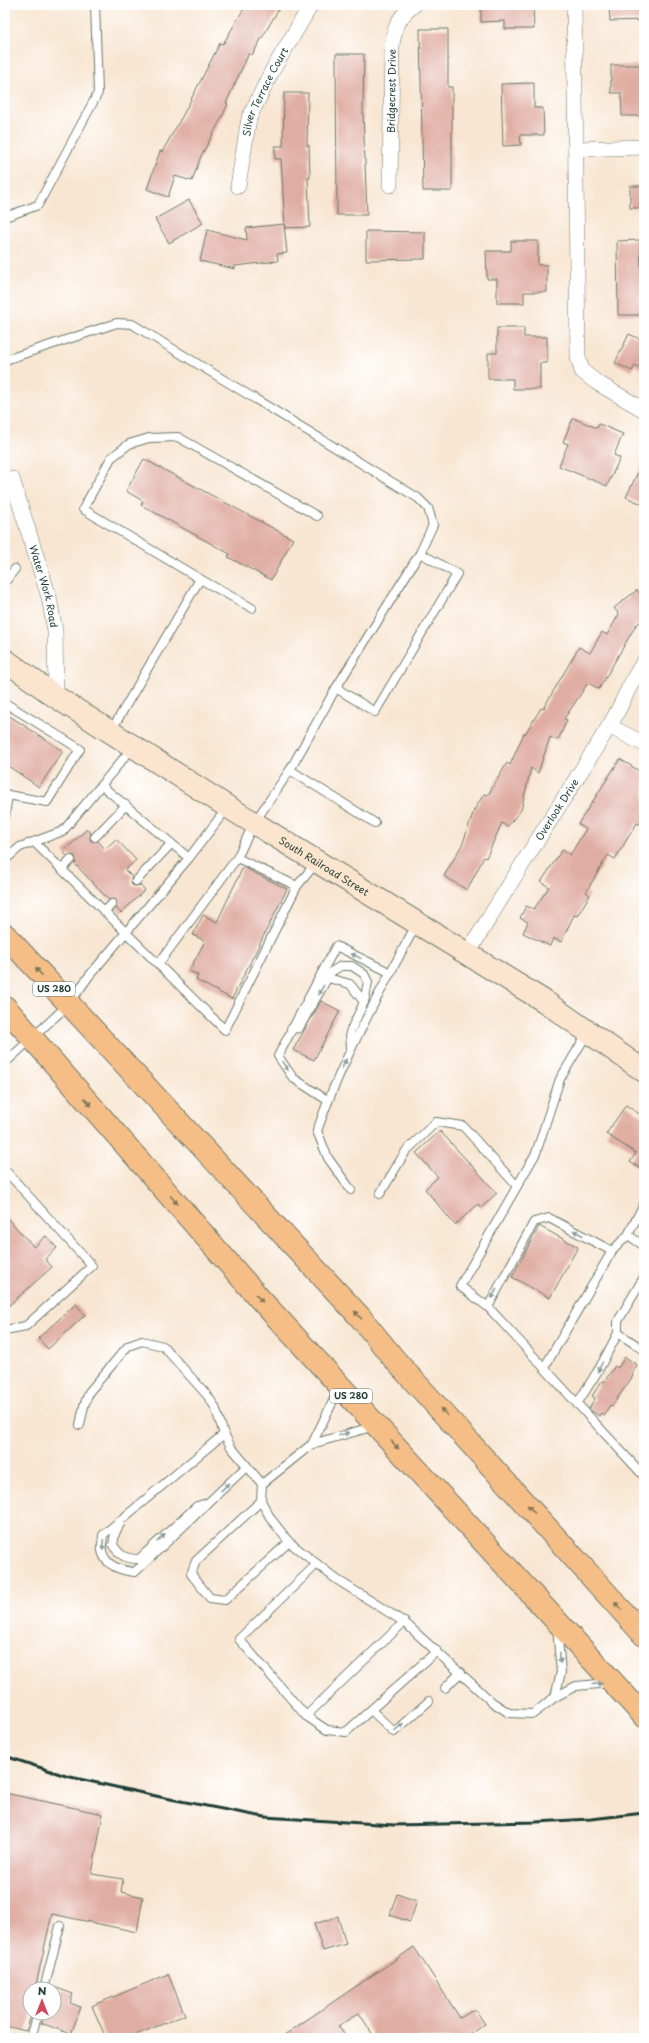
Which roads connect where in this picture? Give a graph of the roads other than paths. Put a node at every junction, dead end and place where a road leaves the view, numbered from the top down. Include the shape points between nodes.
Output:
1 (95, 5) edge
2 (311, 5) edge
3 (414, 5) edge
4 (574, 5) edge
5 (644, 147) edge
6 (576, 149) junction
7 (390, 185) dead end
8 (238, 186) dead end
9 (5, 217) edge
10 (5, 360) edge
11 (644, 410) edge
12 (12, 479) dead end
13 (317, 516) dead end
14 (420, 553) junction
15 (15, 569) dead end
16 (200, 580) junction
17 (5, 582) edge
18 (252, 608) dead end
19 (5, 660) edge
20 (644, 662) edge
21 (336, 688) junction
22 (56, 697) junction
23 (5, 703) edge
24 (609, 726) junction
25 (111, 731) junction
26 (644, 744) edge
27 (134, 746) junction
28 (290, 770) junction
29 (101, 785) junction
30 (6, 794) edge
31 (126, 805) junction
32 (228, 807) junction
33 (5, 816) edge
34 (254, 823) junction
35 (375, 823) dead end
36 (95, 837) dead end
37 (34, 842) junction
38 (171, 844) junction
39 (188, 858) junction
40 (237, 858) junction
41 (5, 860) edge
42 (71, 860) dead end
43 (318, 862) junction
44 (62, 870) junction
45 (136, 881) dead end
46 (297, 886) junction
47 (112, 904) dead end
48 (104, 911) junction
49 (417, 923) junction
50 (126, 932) junction
51 (5, 936) edge
52 (467, 955) junction
53 (159, 963) junction
54 (391, 973) junction
55 (328, 978) junction
56 (364, 1002) junction
57 (69, 1004) junction
58 (5, 1007) edge
59 (291, 1029) junction
60 (588, 1031) junction
61 (32, 1038) junction
62 (351, 1049) junction
63 (5, 1063) edge
64 (644, 1071) edge
65 (328, 1100) junction
66 (5, 1170) edge
67 (517, 1186) junction
68 (351, 1190) dead end
69 (380, 1194) dead end
70 (644, 1204) edge
71 (628, 1235) junction
72 (644, 1246) edge
73 (612, 1251) junction
74 (644, 1277) edge
75 (488, 1307) junction
76 (5, 1330) edge
77 (618, 1333) junction
78 (644, 1350) edge
79 (544, 1368) junction
80 (341, 1385) junction
81 (578, 1404) junction
82 (80, 1425) dead end
83 (378, 1425) junction
84 (224, 1434) junction
85 (312, 1444) junction
86 (246, 1467) junction
87 (644, 1475) edge
88 (262, 1484) junction
89 (261, 1501) junction
90 (208, 1503) junction
91 (125, 1516) junction
92 (290, 1542) junction
93 (317, 1564) junction
94 (556, 1620) junction
95 (404, 1622) junction
96 (644, 1635) edge
97 (437, 1650) junction
98 (461, 1672) junction
99 (613, 1682) junction
100 (445, 1688) dead end
101 (555, 1697) junction
102 (429, 1701) dead end
103 (371, 1710) junction
104 (306, 1716) junction
105 (644, 1716) edge
106 (60, 1926) dead end
107 (46, 1981) edge
108 (36, 2021) edge
109 (31, 2038) edge

1 - 9 lane via 98,93 38,205
2 - 8 street, Silver Terrace Court via 272,71 249,118
3 - 7 street, Bridgecrest Drive via 404,13 395,27 392,44
4 - 6 street
5 - 6 street
6 - 11 street via 578,357 582,371
10 - 14 lane via 117,323 132,324 418,498 428,508 433,525
12 - 22 street, Water Work Road via 49,597 55,630
13 - 16 lane via 178,438 149,438 129,444 112,458 83,510
14 - 21 lane
14 - 21 lane via 457,574 375,712
15 - 17 lane
16 - 18 lane
16 - 25 lane
19 - 22 street, South Railroad Street
20 - 24 street, Overlook Drive
21 - 28 lane
22 - 25 street, South Railroad Street
23 - 30 lane via 80,749 47,802
24 - 26 street
24 - 52 street, Overlook Drive via 511,880
25 - 27 street, South Railroad Street
27 - 29 lane
27 - 32 street, South Railroad Street
28 - 34 lane
28 - 35 lane
29 - 31 lane
29 - 37 lane via 63,831
30 - 33 lane
31 - 36 lane
31 - 38 lane
32 - 34 street, South Railroad Street
32 - 39 lane
34 - 40 lane
34 - 43 street, South Railroad Street
37 - 41 lane via 20,847
37 - 44 lane
38 - 39 lane
38 - 45 lane
39 - 50 lane
40 - 46 lane
40 - 53 lane
42 - 44 lane
43 - 46 lane
43 - 49 street, South Railroad Street
44 - 48 lane
46 - 53 lane via 226,1030
47 - 48 lane
48 - 50 lane
49 - 52 street, South Railroad Street
49 - 54 lane
50 - 53 lane
50 - 57 lane
57 -> 51 highway, US 280
52 - 60 street, South Railroad Street via 544,1000
54 -> 59 lane via 336,946
54 - 62 lane
55 - 56 lane via 350,984
55 - 56 lane via 331,972 341,966 352,966 364,974 368,982
55 -> 59 lane via 299,1028
56 - 62 lane via 350,1032
57 - 61 lane
96 -> 57 highway, US 280 via 396,1360 355,1311
58 - 61 highway, US 280
59 -> 65 lane via 278,1056 293,1078
60 - 64 street, South Railroad Street
60 - 67 lane via 560,1080 536,1153
61 - 63 lane
61 -> 80 highway, US 280 via 201,1233
65 -> 62 lane
65 - 68 lane via 317,1131 328,1158
66 - 76 lane via 92,1266 26,1326
67 - 69 lane via 463,1126 436,1122 406,1152
67 - 75 lane via 460,1286
70 - 71 lane
71 - 72 lane
71 - 73 lane
73 -> 75 lane via 548,1218 534,1222
73 - 79 lane
74 - 77 lane via 618,1321
75 - 79 lane
77 - 78 lane
77 -> 81 lane
79 - 81 lane
80 - 83 highway, US 280
80 - 85 lane
81 - 87 lane
82 - 84 lane via 89,1392 128,1346 142,1341 163,1346 207,1395 215,1407
85 -> 83 lane
83 -> 94 highway, US 280
84 - 86 lane
84 - 91 lane
85 - 88 lane
86 - 88 lane
90 -> 86 lane
88 - 89 lane
89 - 92 lane via 271,1519
89 - 92 lane via 196,1561 192,1574 210,1598 225,1600
91 -> 90 lane via 115,1533 112,1545 118,1554 128,1559 139,1559 197,1506
91 -> 90 lane via 104,1535 102,1551 110,1564 123,1572 135,1572
92 - 93 lane
93 - 95 lane
93 - 104 lane via 239,1639
94 - 99 highway, US 280
94 -> 101 lane via 561,1672
95 - 97 lane
95 - 104 lane
97 - 98 lane
97 - 103 lane
98 - 100 lane
98 - 101 lane via 492,1702 509,1713 533,1714
101 -> 99 lane via 576,1686
99 - 105 highway, US 280
103 -> 102 lane via 394,1732
103 - 104 lane via 346,1732 327,1730
106 - 107 lane
108 - 109 lane

